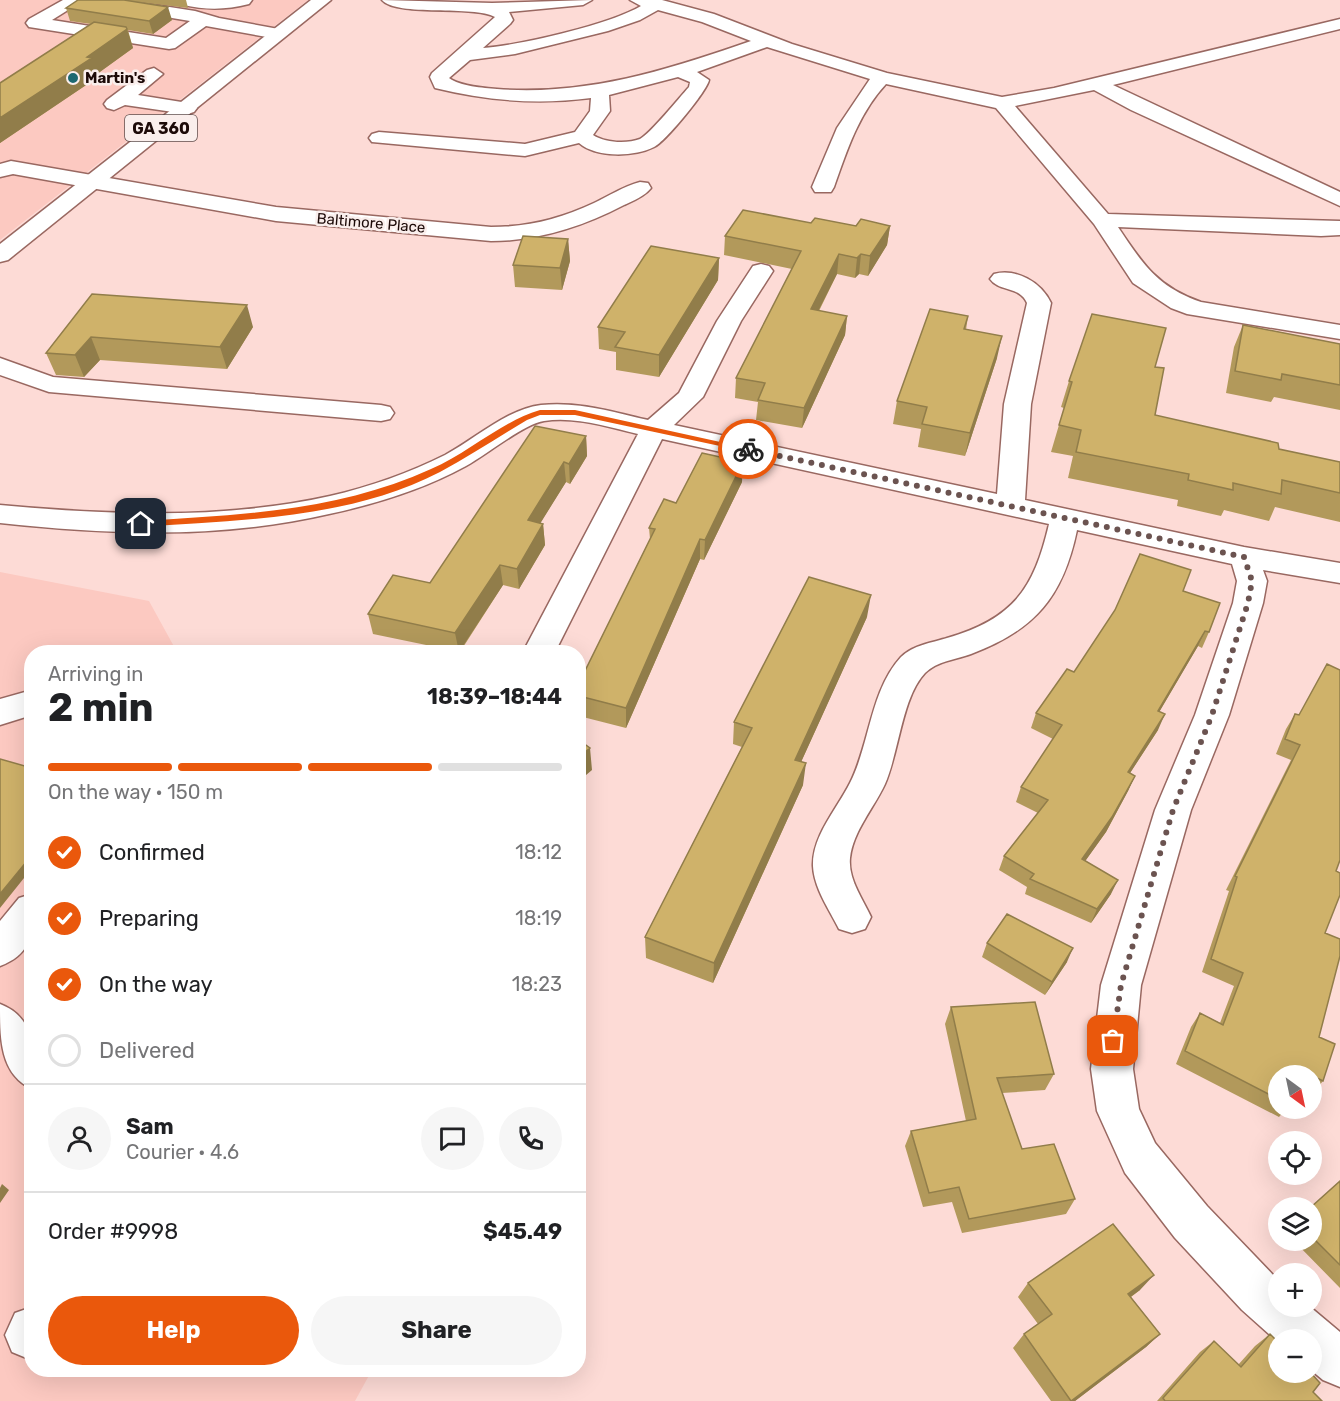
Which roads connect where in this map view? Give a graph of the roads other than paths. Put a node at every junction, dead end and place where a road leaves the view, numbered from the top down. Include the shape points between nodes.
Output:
1 (75, 0) edge
2 (184, 0) edge
3 (243, 0) edge
4 (322, 0) edge
5 (391, 0) edge
6 (583, 0) edge
7 (103, 2) edge
8 (648, 2) edge
9 (492, 8) junction
10 (204, 19) junction
11 (1340, 24) edge
12 (278, 34) junction
13 (767, 41) junction
14 (463, 54) junction
15 (680, 71) junction
16 (154, 74) dead end
17 (882, 77) junction
18 (1096, 84) junction
19 (599, 92) junction
20 (1002, 103) junction
21 (187, 108) junction
22 (583, 136) junction
23 (379, 138) dead end
24 (0, 171) edge
25 (96, 180) junction
26 (823, 187) dead end
27 (640, 188) dead end
28 (1340, 200) edge
29 (1102, 220) junction
30 (1340, 228) edge
31 (0, 255) edge
32 (761, 271) dead end
33 (1002, 279) dead end
34 (1340, 332) edge
35 (0, 366) edge
36 (381, 413) dead end
37 (654, 429) junction
38 (1011, 507) junction
39 (0, 514) edge
40 (1065, 519) junction
41 (1244, 557) junction
42 (1340, 573) edge
43 (543, 645) edge
44 (24, 704) edge
45 (0, 712) edge
46 (852, 917) dead end
47 (24, 920) edge
48 (0, 949) edge
49 (0, 1023) edge
50 (24, 1058) edge
51 (1340, 1363) edge

1 - 10 street via 35,23 169,44
2 - 3 street via 225,5
4 - 12 street, GA 360
5 - 9 street
6 - 9 street
7 - 10 street
8 - 13 street via 708,18
8 - 14 street via 624,23 520,49
9 - 14 street via 504,20
10 - 12 street
11 - 18 street
12 - 21 street, GA 360
13 - 15 street
13 - 17 street
14 - 19 street via 439,77 442,84 479,92 536,96
15 - 19 street
15 - 22 street via 700,80 698,88 649,142 610,146 587,142
16 - 21 street via 117,101
17 - 20 street
17 - 26 street via 864,94
18 - 20 street
18 - 28 street
19 - 22 street via 604,104 602,111
20 - 29 street
21 - 25 street, GA 360
22 - 23 street via 525,150
24 - 25 street, Baltimore Place via 11,166
25 - 27 street, Baltimore Place via 277,215 520,233 548,228
25 - 31 street, GA 360
29 - 30 street
29 - 34 street via 1141,278 1179,303
32 - 37 street via 729,321 690,397
33 - 38 street via 1023,284 1036,294 1039,303 1019,390 1011,456
35 - 36 street via 49,384
37 - 38 street
37 - 39 street via 575,412 540,413 524,418 436,470 392,488 304,510 182,523 120,524
37 - 43 street
38 - 40 street
40 - 41 street
40 - 46 street via 1051,574 1020,618 959,646 927,654 912,666 897,687 871,777 832,858 834,882
41 - 42 street
41 - 51 street via 1252,581 1248,603 1212,715 1173,810 1124,974 1112,1069 1118,1111 1140,1158 1191,1222 1258,1294
44 - 45 street
47 - 48 street
49 - 50 street

